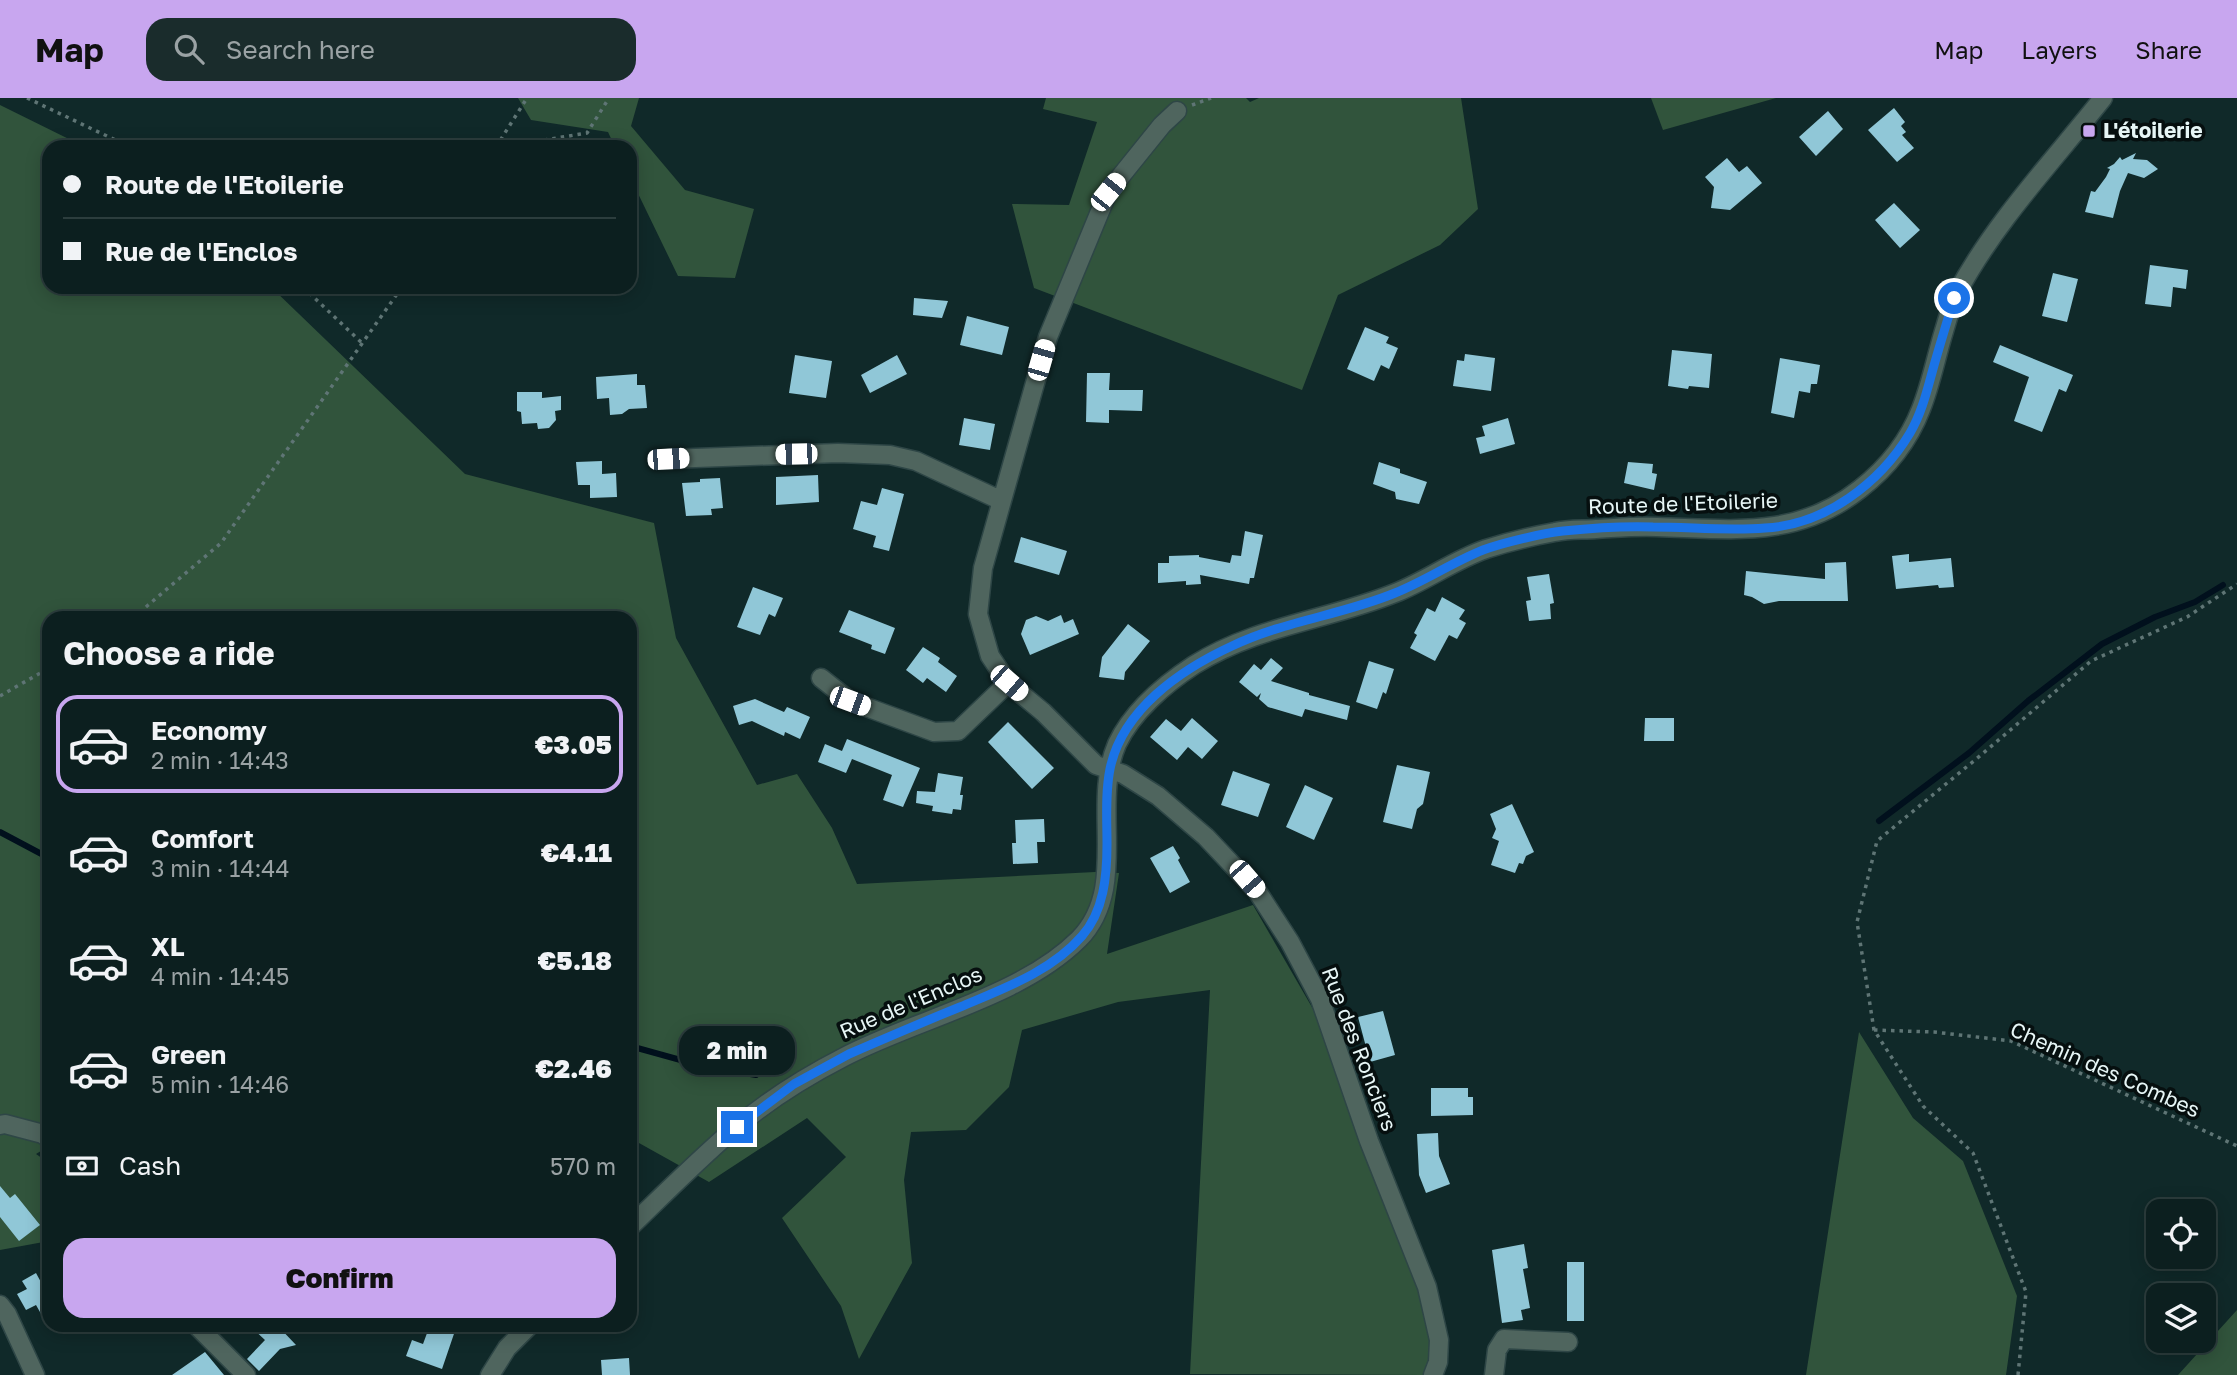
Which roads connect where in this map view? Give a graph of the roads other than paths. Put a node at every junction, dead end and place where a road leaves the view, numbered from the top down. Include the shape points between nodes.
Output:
1 (2103, 98) edge
2 (1177, 111) dead end
3 (668, 459) dead end
4 (1000, 500) junction
5 (821, 678) dead end
6 (1009, 683) junction
7 (1110, 770) junction
8 (0, 1125) edge
9 (42, 1134) edge
10 (637, 1220) edge
11 (0, 1305) edge
12 (203, 1332) edge
13 (523, 1332) edge
14 (1568, 1342) dead end
15 (35, 1375) edge
16 (246, 1375) edge
17 (490, 1375) edge
18 (1433, 1375) edge
19 (1494, 1375) edge

1 - 7 street, Route de l'Etoilerie via 1998,228 1954,298 1911,432 1890,462 1829,511 1769,528 1560,531 1484,550 1396,593 1281,626 1195,665 1136,714 1117,744
2 - 4 street, Rue des Ronciers via 1108,192 1048,337
3 - 4 street via 890,455 916,461
4 - 6 street, Rue des Ronciers via 983,568 978,614 990,656
5 - 6 street via 850,701 934,732 958,731
6 - 7 street, Rue des Ronciers via 1096,765
7 - 10 street, Rue de l'Enclos via 1107,871 1101,905 1084,934 1056,960 1010,985 849,1054 794,1084 737,1127
7 - 18 street, Rue des Ronciers via 1158,796 1206,837 1257,891 1290,942 1320,999 1369,1141 1427,1287 1439,1340
8 - 9 street
11 - 15 street
12 - 16 street
13 - 17 street
14 - 19 street via 1504,1339 1497,1350

